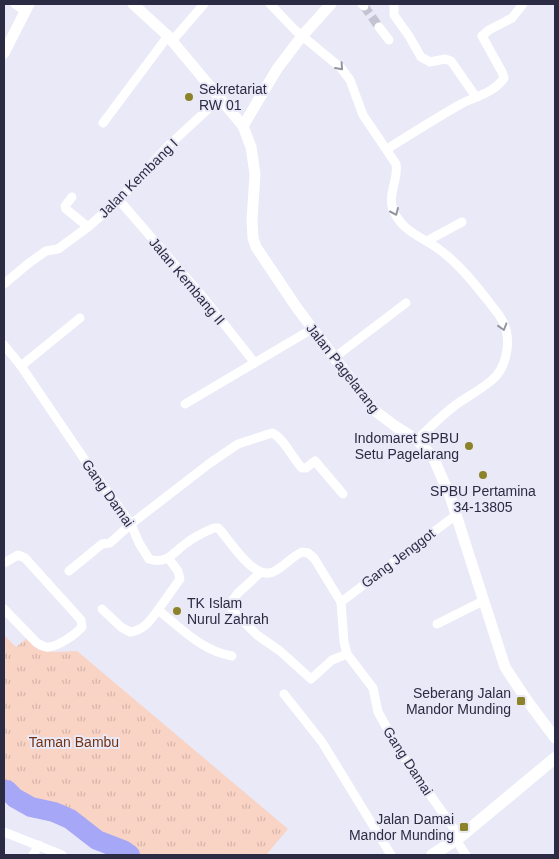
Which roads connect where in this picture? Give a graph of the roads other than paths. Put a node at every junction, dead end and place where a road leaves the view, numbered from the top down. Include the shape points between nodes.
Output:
1 (15, 4) edge
2 (133, 4) edge
3 (204, 4) edge
4 (270, 4) edge
5 (331, 4) edge
6 (394, 4) edge
7 (523, 4) edge
8 (27, 7) edge
9 (380, 27) tunnel mouth
10 (302, 36) junction
11 (170, 38) junction
12 (388, 40) dead end
13 (4, 53) edge
14 (476, 97) junction
15 (219, 99) junction
16 (103, 122) dead end
17 (243, 126) junction
18 (387, 149) junction
19 (72, 197) dead end
20 (119, 200) junction
21 (462, 222) dead end
22 (88, 227) junction
23 (427, 241) junction
24 (4, 284) edge
25 (406, 303) dead end
26 (80, 318) dead end
27 (312, 329) junction
28 (4, 345) edge
29 (335, 357) junction
30 (254, 362) junction
31 (21, 366) junction
32 (185, 404) dead end
33 (418, 440) junction
34 (343, 494) dead end
35 (456, 515) junction
36 (132, 524) junction
37 (4, 553) edge
38 (169, 558) junction
39 (5, 563) edge
40 (69, 572) dead end
41 (261, 572) junction
42 (484, 601) junction
43 (341, 602) junction
44 (4, 609) edge
45 (102, 609) dead end
46 (158, 610) junction
47 (436, 624) dead end
48 (347, 654) junction
49 (232, 656) dead end
50 (284, 694) dead end
51 (555, 738) edge
52 (555, 758) edge
53 (4, 832) edge
54 (458, 838) junction
55 (39, 845) junction
56 (33, 855) edge
57 (62, 855) edge
58 (391, 855) edge
59 (432, 855) edge
60 (466, 855) edge

1 - 8 street
2 - 11 street, Jalan Pagelarang
3 - 11 street
4 - 10 street
5 - 10 street
6 - 14 street via 394,15 421,57 430,62 451,61
7 - 14 street via 512,18 483,34 482,38 504,78
8 - 13 street
9 - 12 street
10 - 17 street via 277,69
10 -> 18 street via 341,68 350,80 363,115
11 - 15 street, Jalan Pagelarang
11 - 16 street
14 - 18 street
15 - 17 street, Jalan Pagelarang
15 - 20 street, Jalan Kembang I via 169,145
17 - 27 street, Jalan Pagelarang via 254,161 252,229 256,247
18 -> 23 street via 397,168 391,199 393,212 412,234
19 - 22 street via 66,209
20 - 22 street, Jalan Kembang I
20 - 30 street, Jalan Kembang II
21 - 23 street
22 - 24 street, Jalan Kembang I via 58,248 34,259
23 -> 33 street via 464,271 497,312 505,326 507,343 506,360 497,375 436,421
25 - 29 street
26 - 31 street
27 - 29 street, Jalan Pagelarang
27 - 30 street
28 - 31 street, Gang Damai
29 - 33 street, Jalan Pagelarang via 374,410
30 - 32 street
31 - 36 street, Gang Damai
33 - 35 street, Jalan Pagelarang via 433,457
34 - 36 street via 315,461 301,468 281,439 272,433 238,444 187,479
35 - 42 street, Jalan Pagelarang
35 - 43 street, Gang Jenggot
36 - 38 street, Gang Damai via 149,559 161,561
36 - 40 street via 110,544 102,544
37 - 39 street
38 - 41 street via 188,542 218,528 250,566
38 - 46 street via 180,579
39 - 44 street via 18,556 25,558 81,620 82,627 66,639 49,647 43,646
41 - 43 street, Gang Damai via 271,572 305,552 317,562
41 - 48 street via 230,604 256,635 280,651 311,680 332,660
42 - 47 street
42 - 51 street, Jalan Pagelarang via 508,673
43 - 48 street, Gang Damai
45 - 46 street via 130,632 144,628
46 - 49 street via 208,650
48 - 54 street, Gang Damai via 373,688 378,712 402,755
50 - 58 street via 322,742
52 - 54 main road
53 - 55 street
54 - 59 main road
54 - 60 street, Gang Damai
55 - 56 street
55 - 57 street

